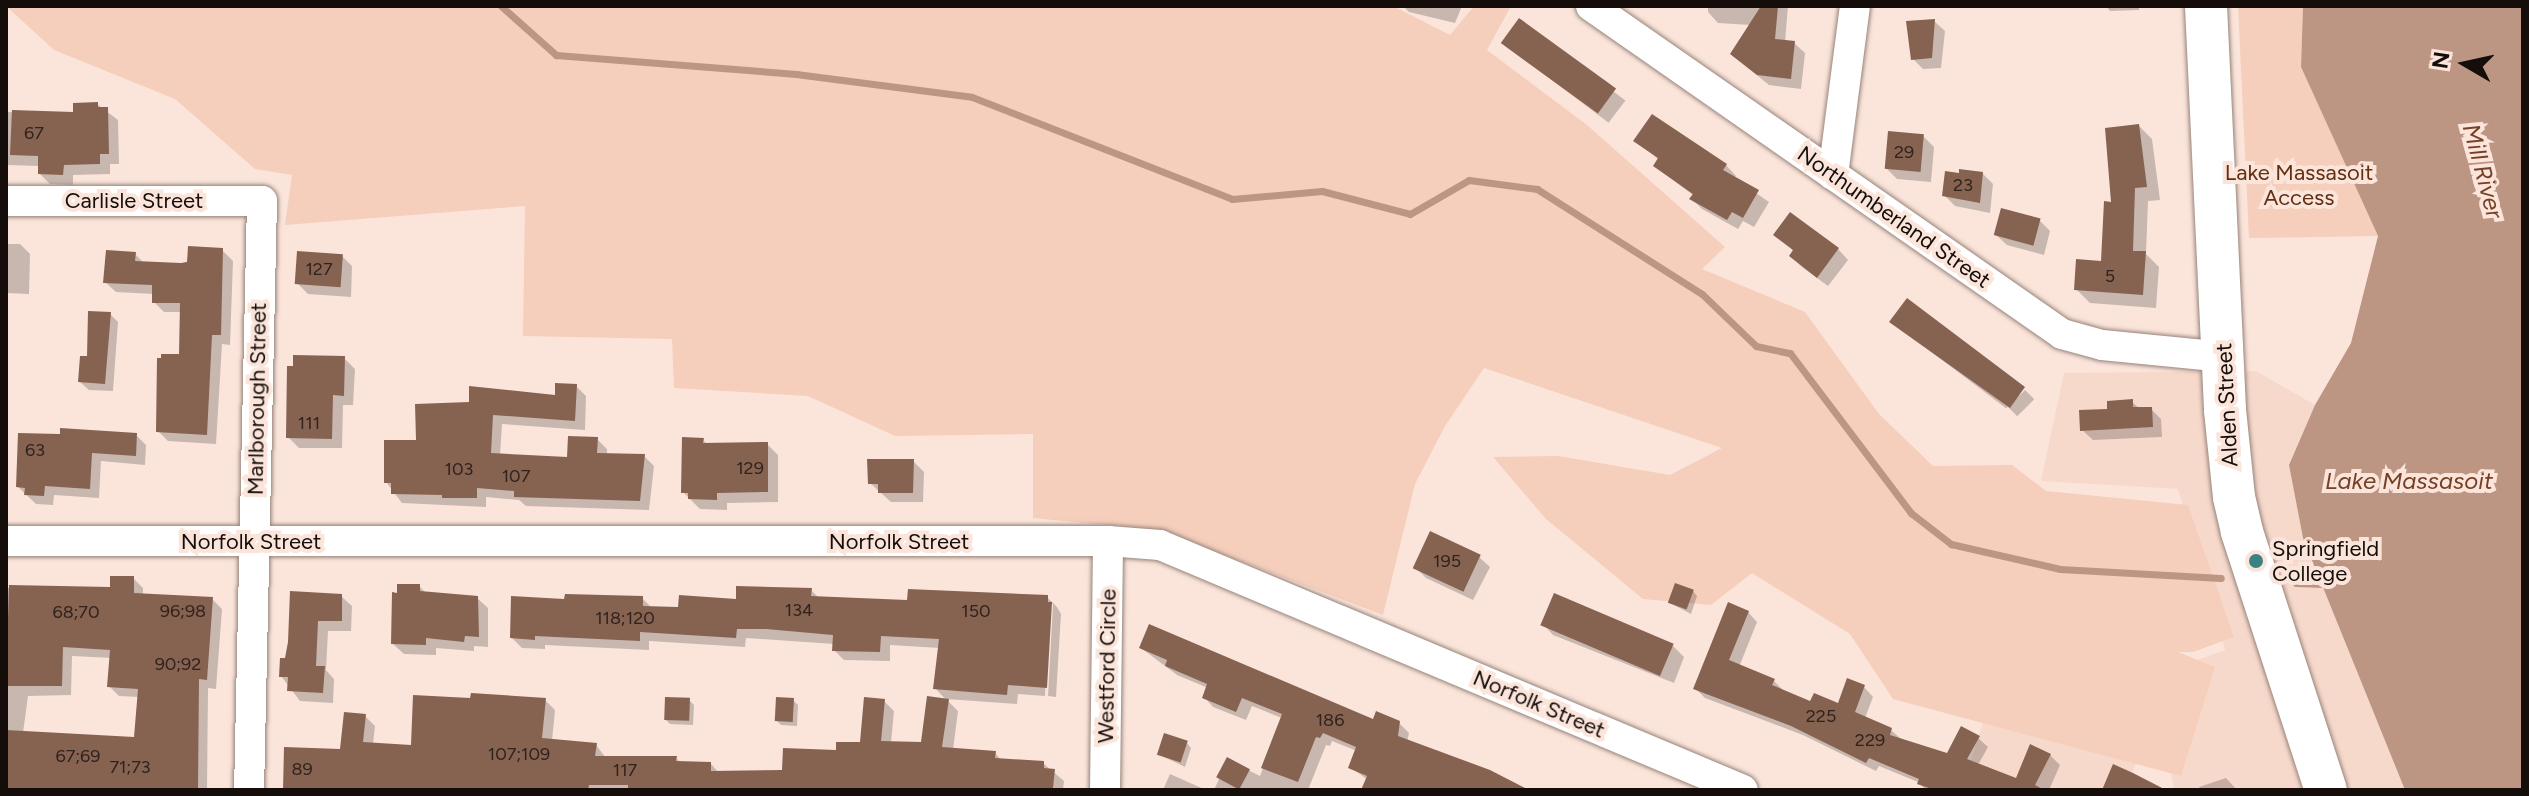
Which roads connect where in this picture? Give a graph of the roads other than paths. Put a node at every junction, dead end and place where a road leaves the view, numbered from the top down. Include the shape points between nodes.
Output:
1 (1591, 6) edge
2 (1855, 6) edge
3 (2206, 6) edge
4 (1833, 175) junction
5 (6, 201) edge
6 (262, 201) joint
7 (2224, 357) junction
8 (6, 541) edge
9 (1108, 541) junction
10 (254, 542) junction
11 (249, 790) edge
12 (1105, 790) edge
13 (1743, 790) edge
14 (2326, 790) edge

1 - 4 street, Northumberland Street
2 - 4 street
3 - 7 main road, Alden Street
4 - 7 street, Northumberland Street via 2062,334 2102,345
5 - 6 street, Carlisle Street
6 - 10 street, Marlborough Street
7 - 14 main road, Alden Street via 2238,518
8 - 10 street, Norfolk Street
9 - 10 street, Norfolk Street
9 - 12 street, Westford Circle
9 - 13 street, Norfolk Street via 1174,549
10 - 11 street, Marlborough Street

